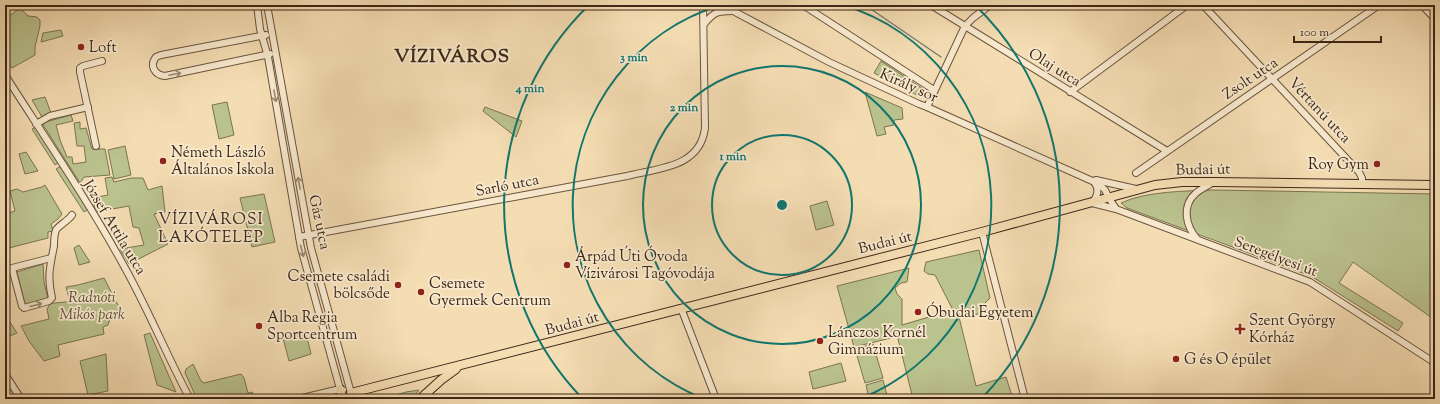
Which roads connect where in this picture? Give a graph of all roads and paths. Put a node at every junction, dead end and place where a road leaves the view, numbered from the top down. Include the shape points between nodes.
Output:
1 (8, 5) edge
2 (257, 5) edge
3 (267, 5) edge
4 (703, 5) edge
5 (722, 5) edge
6 (738, 5) edge
7 (803, 5) edge
8 (931, 5) edge
9 (990, 5) edge
10 (1187, 5) edge
11 (1202, 5) edge
12 (1379, 5) edge
13 (1422, 5) edge
14 (5, 7) edge
15 (734, 11) junction
16 (1435, 19) edge
17 (704, 24) junction
18 (965, 26) junction
19 (272, 34) junction
20 (263, 35) junction
21 (276, 53) junction
22 (267, 55) junction
23 (102, 61) dead end
24 (5, 75) edge
25 (1272, 79) junction
26 (934, 90) junction
27 (1070, 92) junction
28 (927, 106) junction
29 (88, 108) junction
30 (36, 124) junction
31 (96, 146) dead end
32 (1167, 151) junction
33 (1136, 173) dead end
34 (1090, 179) junction
35 (1215, 182) junction
36 (1362, 184) junction
37 (1435, 186) edge
38 (1138, 189) junction
39 (1108, 198) junction
40 (1092, 203) junction
41 (1116, 208) junction
42 (72, 215) dead end
43 (982, 232) junction
44 (309, 235) junction
45 (299, 237) junction
46 (1198, 240) junction
47 (51, 258) junction
48 (694, 305) junction
49 (681, 308) junction
50 (685, 318) junction
51 (1435, 363) edge
52 (461, 366) junction
53 (5, 374) edge
54 (340, 389) junction
55 (348, 398) edge
56 (22, 399) edge
57 (190, 399) edge
58 (298, 399) edge
59 (420, 399) edge
60 (716, 399) edge
61 (1025, 399) edge

1 - 14 street
2 - 20 street, Gáz utca
3 - 19 street, Gáz utca
4 - 17 street
5 - 15 street, Király sor
6 - 15 street
7 - 26 street
8 - 18 street, Olaj utca
9 - 18 street
10 - 27 street
11 - 25 street, Vértanú utca
12 - 25 street, Zsolt utca
13 - 16 street
15 - 17 street via 717,11
15 - 28 street, Király sor via 829,62
17 - 44 street, Sarló utca via 705,134 692,155 676,165
18 - 26 street
18 - 27 street, Olaj utca
19 - 20 street
19 - 21 street, Gáz utca
20 - 22 street, Gáz utca
20 -> 22 street via 156,57 154,71 165,76
21 - 22 street
44 -> 21 street, Gáz utca
22 -> 45 street, Gáz utca
23 - 29 street via 80,68
24 - 30 street, József Attila utca
25 - 32 street, Zsolt utca
25 - 36 street, Vértanú utca via 1359,172
26 - 28 street
27 - 32 street, Olaj utca
28 - 34 street, Király sor
29 - 30 street via 50,116
29 - 31 street
30 - 57 street, József Attila utca via 125,267
32 - 33 street, Zsolt utca
34 - 38 street, Király sor
34 - 39 street, Király sor via 1102,187
34 - 40 street via 1096,184 1097,190
35 - 36 main road, Budai út
35 - 38 main road, Budai út via 1167,183
35 - 46 street via 1196,193 1188,208 1188,223
36 - 37 main road, Budai út
38 - 39 main road, Budai út
39 - 40 main road, Budai út
39 - 41 street
40 - 41 street, Seregélyesi út
40 - 43 main road, Budai út
41 - 46 street, Seregélyesi út
42 - 47 street via 56,230
43 - 48 main road, Budai út
43 - 61 street
44 - 45 street, Sarló utca
44 - 55 street, Gáz utca via 345,375
45 -> 54 street, Gáz utca
46 - 51 street, Seregélyesi út via 1310,282
47 -> 47 street via 12,268 22,306 26,308 52,298 48,281
48 - 49 main road, Budai út
48 - 50 street
49 - 50 street
49 - 52 main road, Budai út
50 - 60 street
52 - 55 main road, Budai út
52 - 59 main road
53 - 56 street
54 - 55 main road
54 - 58 street

